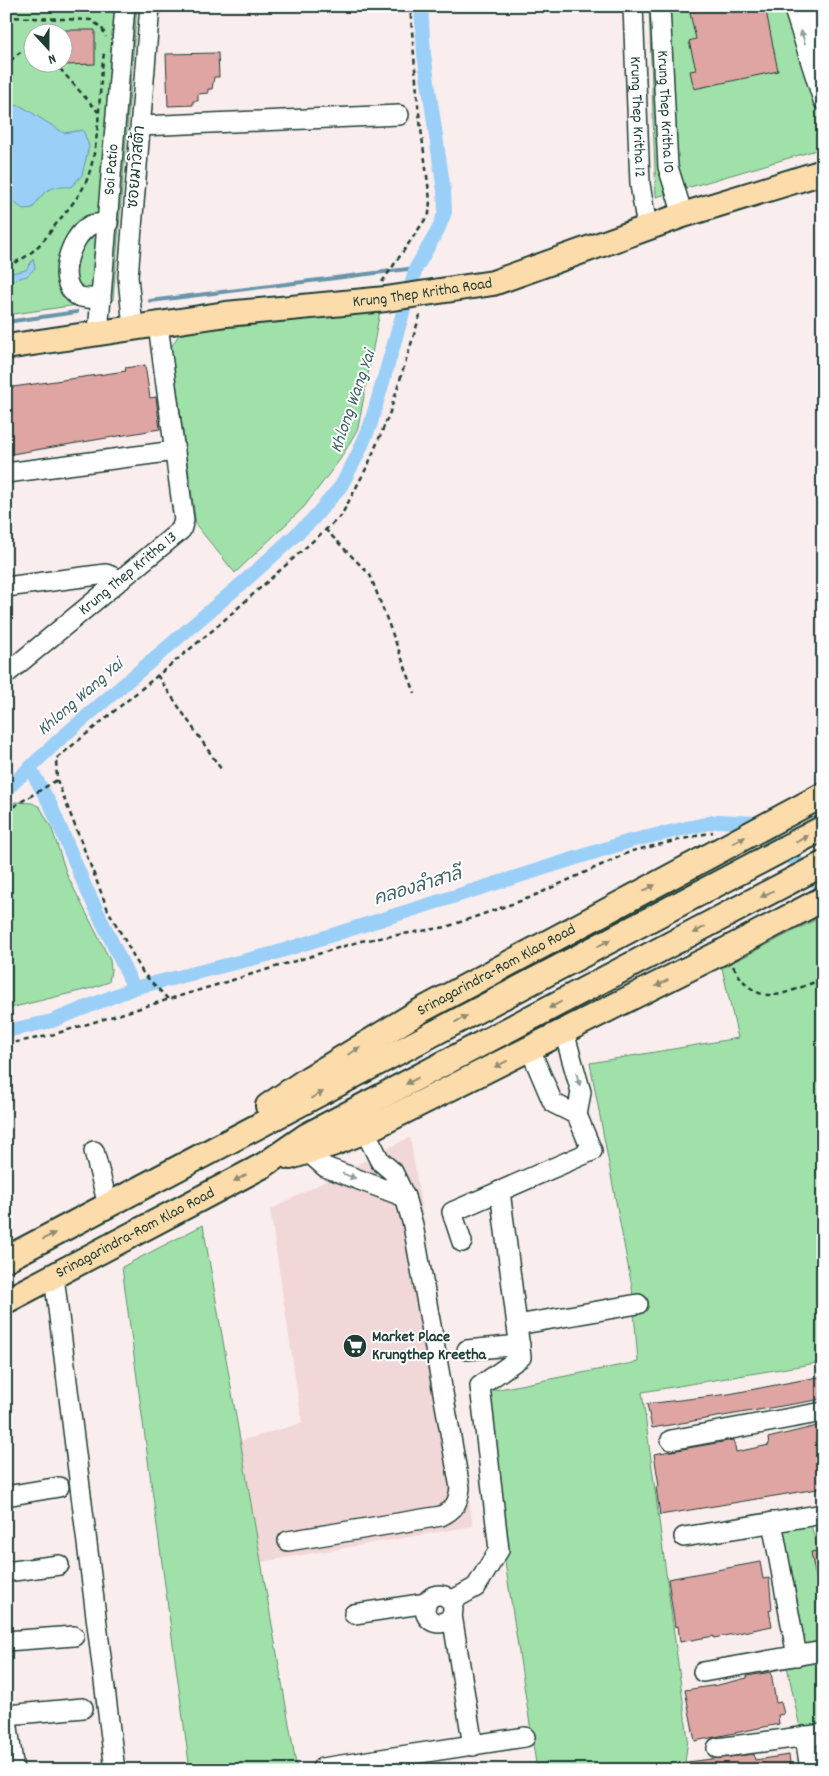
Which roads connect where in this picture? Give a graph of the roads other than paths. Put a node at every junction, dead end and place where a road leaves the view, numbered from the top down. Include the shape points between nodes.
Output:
1 (125, 6) edge
2 (150, 6) edge
3 (633, 6) edge
4 (660, 6) edge
5 (801, 8) edge
6 (823, 55) edge
7 (823, 100) edge
8 (399, 115) dead end
9 (141, 126) junction
10 (823, 172) edge
11 (683, 215) junction
12 (108, 223) junction
13 (647, 228) junction
14 (101, 299) junction
15 (158, 325) junction
16 (133, 328) junction
17 (98, 333) junction
18 (6, 346) edge
19 (175, 451) junction
20 (6, 473) edge
21 (121, 580) junction
22 (6, 587) edge
23 (6, 674) edge
24 (823, 796) edge
25 (823, 828) edge
26 (823, 864) edge
27 (823, 899) edge
28 (564, 1032) junction
29 (530, 1049) junction
30 (577, 1115) junction
31 (365, 1131) junction
32 (94, 1150) dead end
33 (308, 1152) junction
34 (264, 1165) junction
35 (182, 1166) junction
36 (500, 1191) junction
37 (405, 1197) junction
38 (108, 1205) junction
39 (462, 1242) dead end
40 (6, 1259) edge
41 (54, 1276) junction
42 (6, 1301) edge
43 (638, 1304) dead end
44 (517, 1324) junction
45 (520, 1345) junction
46 (467, 1350) dead end
47 (823, 1412) edge
48 (671, 1440) dead end
49 (59, 1487) dead end
50 (6, 1496) edge
51 (823, 1514) edge
52 (772, 1522) junction
53 (684, 1537) dead end
54 (288, 1541) dead end
55 (59, 1565) dead end
56 (6, 1572) edge
57 (451, 1608) junction
58 (354, 1614) dead end
59 (74, 1636) dead end
60 (6, 1641) edge
61 (823, 1651) edge
62 (797, 1656) junction
63 (703, 1672) dead end
64 (83, 1708) dead end
65 (6, 1714) edge
66 (814, 1735) edge
67 (525, 1737) dead end
68 (473, 1746) junction
69 (717, 1748) dead end
70 (322, 1768) dead end
71 (14, 1770) edge
72 (115, 1770) edge
73 (810, 1770) edge

1 - 12 street, Soi Patio
2 - 9 street, ซอยมาวิสต้า
3 - 13 street, Krung Thep Kritha 12 via 640,184
4 - 11 street, Krung Thep Kritha 10 via 668,167
5 - 6 street
7 -> 5 street
8 - 9 street
9 - 16 street, ซอยมาวิสต้า via 128,277
10 - 11 main road, Krung Thep Kritha Road
11 - 13 main road, Krung Thep Kritha Road
12 - 14 street, Soi Patio
12 - 14 street via 90,225 77,236 66,277 76,296
13 - 15 main road, Krung Thep Kritha Road via 494,283 474,287 383,292
14 - 17 street, Soi Patio
15 - 16 main road, Krung Thep Kritha Road
15 - 19 street, Krung Thep Kritha 13
16 - 17 main road, Krung Thep Kritha Road
17 - 18 main road, Krung Thep Kritha Road
19 - 20 street
19 - 21 street, Krung Thep Kritha 13 via 184,520 181,530
21 - 22 street via 106,574
21 - 23 street, Krung Thep Kritha 13
35 -> 24 main road, Srinagarindra-Rom Klao Road via 308,1079 420,1011
35 -> 25 main road, Srinagarindra-Rom Klao Road
26 -> 34 main road, Srinagarindra-Rom Klao Road via 306,1136
27 -> 28 main road, Srinagarindra-Rom Klao Road
28 - 29 main road, Srinagarindra-Rom Klao Road
28 -> 30 street via 581,1092
29 - 30 street via 553,1102
29 -> 31 main road, Srinagarindra-Rom Klao Road
30 - 36 street via 592,1151
31 - 33 main road, Srinagarindra-Rom Klao Road
31 - 37 street via 380,1161 393,1172
32 - 38 street
33 - 34 main road, Srinagarindra-Rom Klao Road
33 -> 37 street via 325,1167
34 -> 41 main road, Srinagarindra-Rom Klao Road
35 - 38 main road, Srinagarindra-Rom Klao Road
36 - 39 street via 452,1212
36 - 44 street
37 - 54 street via 439,1361 460,1488 458,1502 441,1516
40 -> 38 main road, Srinagarindra-Rom Klao Road
41 - 42 main road, Srinagarindra-Rom Klao Road
41 - 72 street
43 - 44 street
44 - 45 street
45 - 46 street
45 - 57 street via 521,1357 480,1386 499,1550 476,1587
47 - 48 street
49 - 50 street
51 - 52 street
52 - 53 street
52 - 62 street
55 - 56 street
57 - 58 street via 438,1595 427,1603
57 - 68 street
59 - 60 street
61 - 62 street
62 - 63 street
64 - 65 street
65 - 71 street
66 - 69 street
66 - 73 street
67 - 68 street
68 - 70 street

